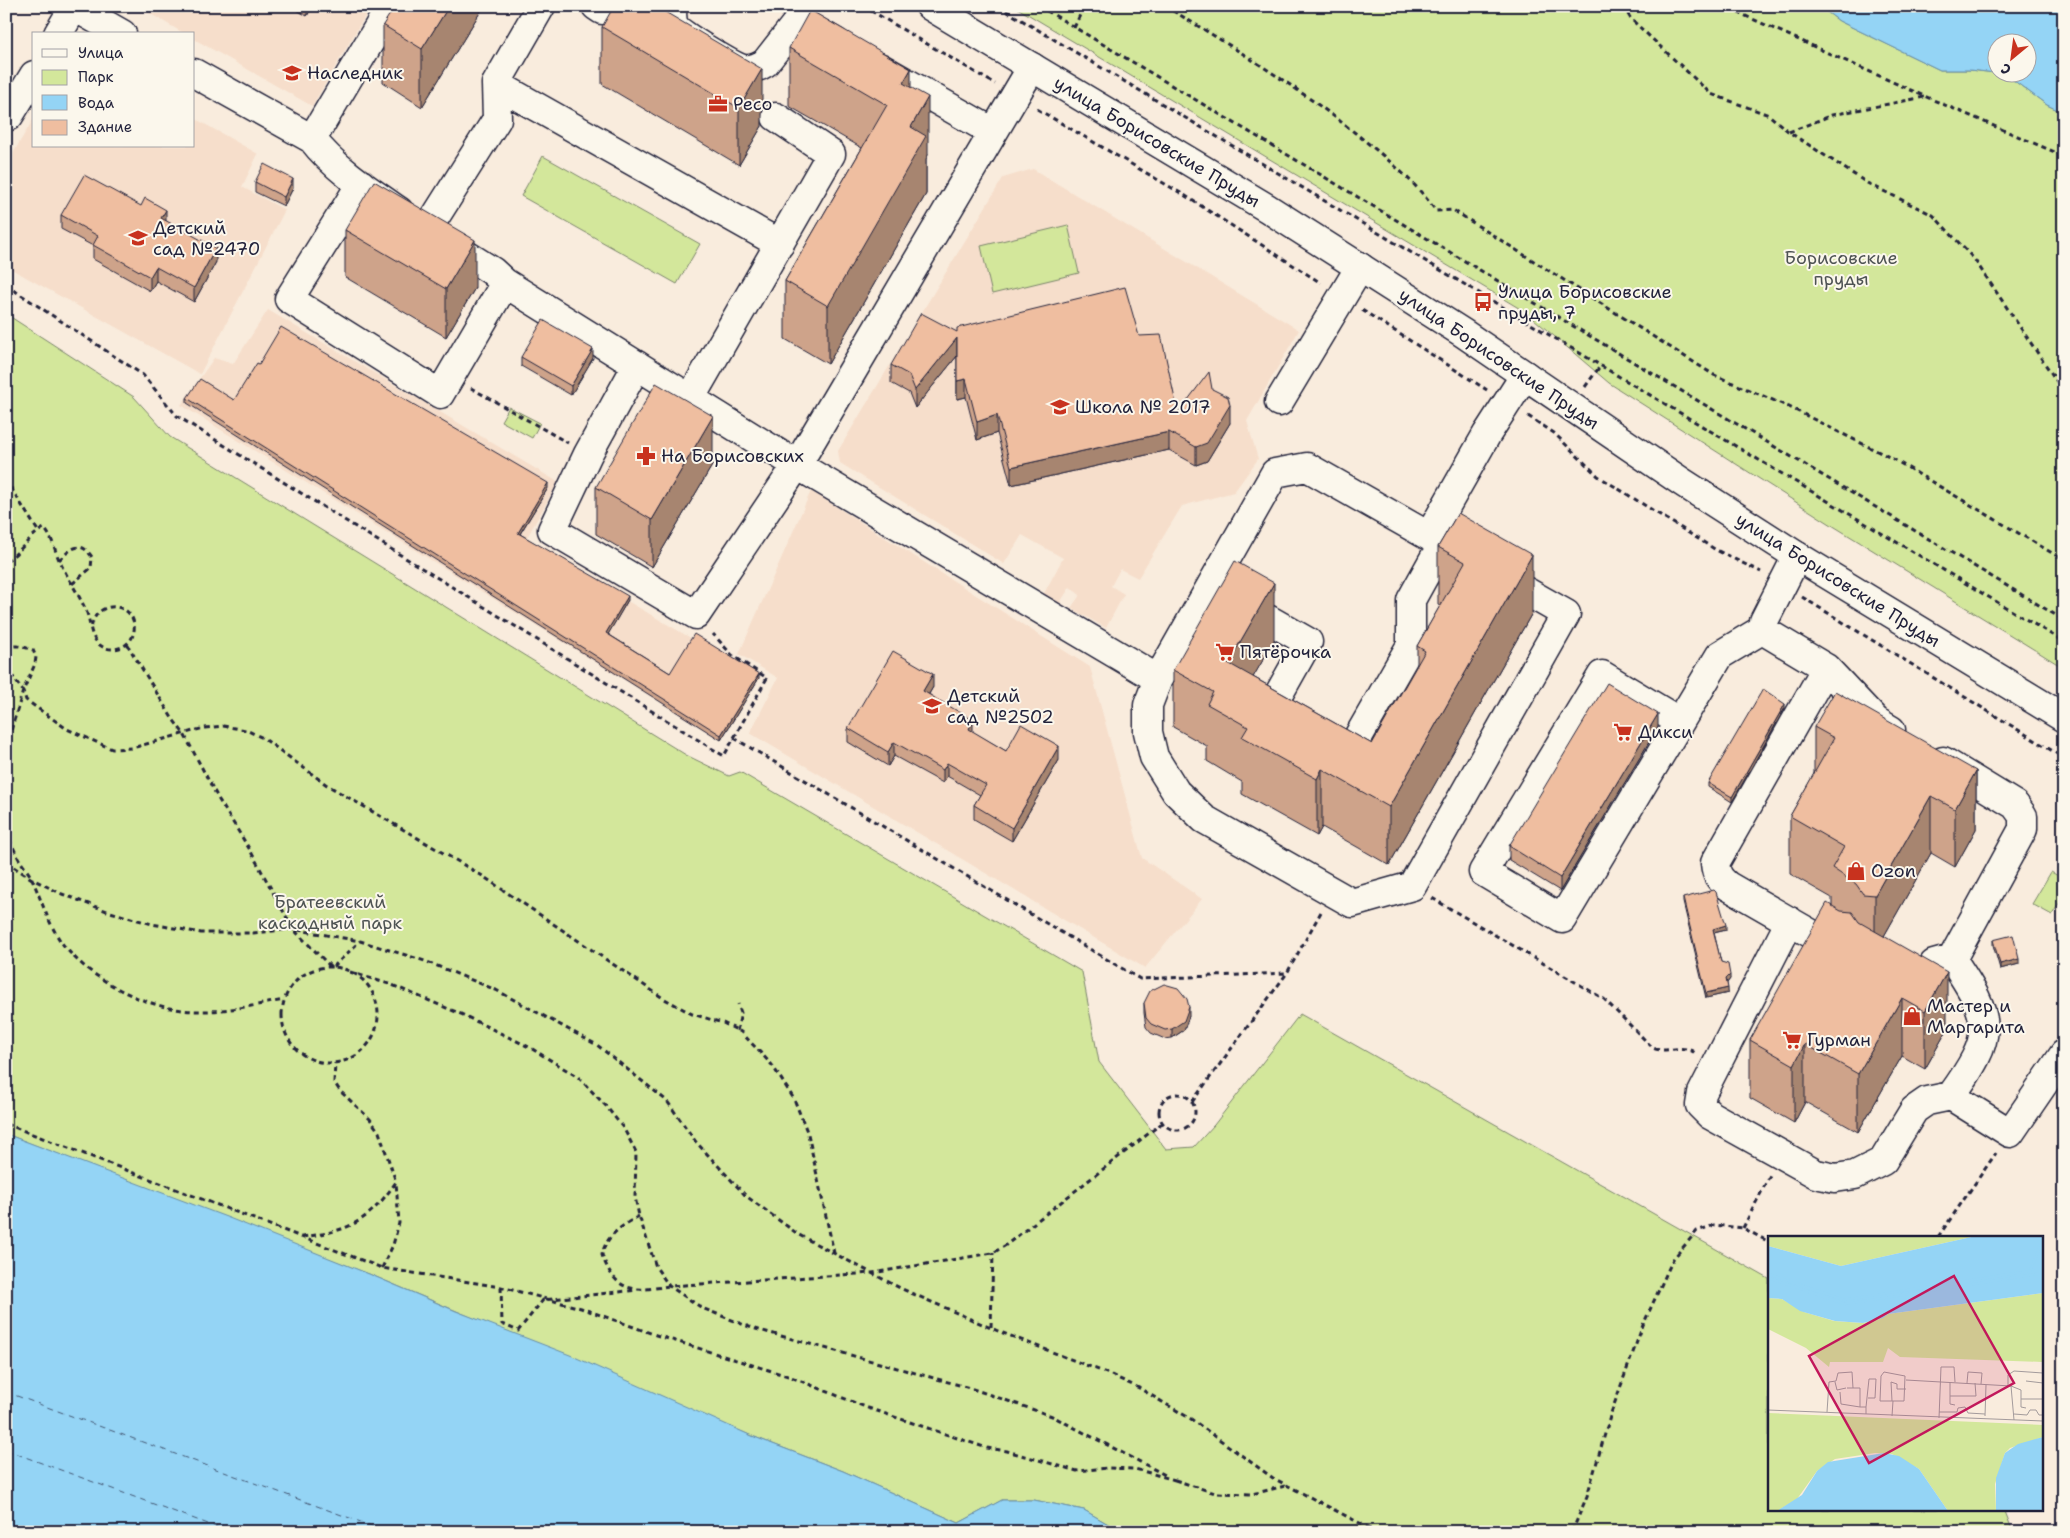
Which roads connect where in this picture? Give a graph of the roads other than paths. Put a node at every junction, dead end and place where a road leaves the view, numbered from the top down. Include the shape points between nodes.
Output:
1 (391, 6) edge
2 (541, 6) edge
3 (674, 6) edge
4 (930, 6) edge
5 (74, 7) edge
6 (59, 32) edge
7 (118, 32) edge
8 (1032, 67) junction
9 (195, 75) edge
10 (32, 78) edge
11 (496, 84) junction
12 (6, 117) edge
13 (776, 117) dead end
14 (993, 132) junction
15 (312, 139) junction
16 (361, 184) junction
17 (428, 230) junction
18 (780, 244) junction
19 (1360, 267) junction
20 (505, 283) junction
21 (637, 365) junction
22 (1525, 375) junction
23 (690, 399) junction
24 (1279, 402) dead end
25 (797, 465) junction
26 (1436, 540) junction
27 (1797, 556) junction
28 (1211, 587) junction
29 (1765, 628) junction
30 (1826, 668) junction
31 (1158, 679) junction
32 (2064, 718) edge
33 (1680, 722) junction
34 (1790, 922) junction
35 (1848, 955) edge
36 (1952, 959) junction
37 (1908, 970) edge
38 (2064, 1054) edge
39 (1951, 1096) junction

1 - 15 main road
2 - 11 main road
3 - 14 main road via 674,26 682,34 743,69 758,68 765,63 798,21
4 - 8 main road, улица Борисовские Пруды
5 - 6 main road
5 - 7 main road
8 - 14 main road
8 - 19 main road, улица Борисовские Пруды
9 - 15 main road
10 - 12 main road
11 - 17 main road via 497,119
11 - 18 main road
13 - 18 main road via 831,154
14 - 25 main road
15 - 16 main road via 321,151
16 - 17 main road
16 - 20 main road via 289,299 440,394
17 - 20 main road via 492,271
18 - 23 main road
19 - 22 main road, улица Борисовские Пруды
19 - 24 main road
20 - 21 main road
21 - 23 main road
21 - 25 main road via 588,454 552,530 696,615
22 - 26 main road via 1487,434
22 - 27 main road, улица Борисовские Пруды
23 - 25 main road
25 - 31 main road
26 - 28 main road via 1307,467 1275,473
26 - 28 main road via 1411,600 1411,645 1354,744 1334,750 1282,720 1276,699 1308,642
26 - 31 main road via 1566,614 1412,886 1352,903 1204,819 1176,792 1154,757 1148,732 1148,704
27 - 29 main road via 1764,621
27 - 32 main road, улица Борисовские Пруды
28 - 31 main road
29 - 30 main road via 1769,634
29 - 33 main road via 1720,655
30 - 34 main road via 1716,863 1720,880
30 - 36 main road via 1876,720 2015,805 2023,816 2023,830
33 - 33 main road via 1562,920 1483,872 1602,675
34 - 35 main road
34 - 39 main road via 1702,1094 1700,1105 1710,1115 1816,1174 1835,1178 1855,1176 1883,1161 1914,1110 1927,1101
36 - 37 main road
36 - 39 main road via 1974,991 1984,1018 1984,1038 1970,1070
38 - 39 main road via 2010,1133

